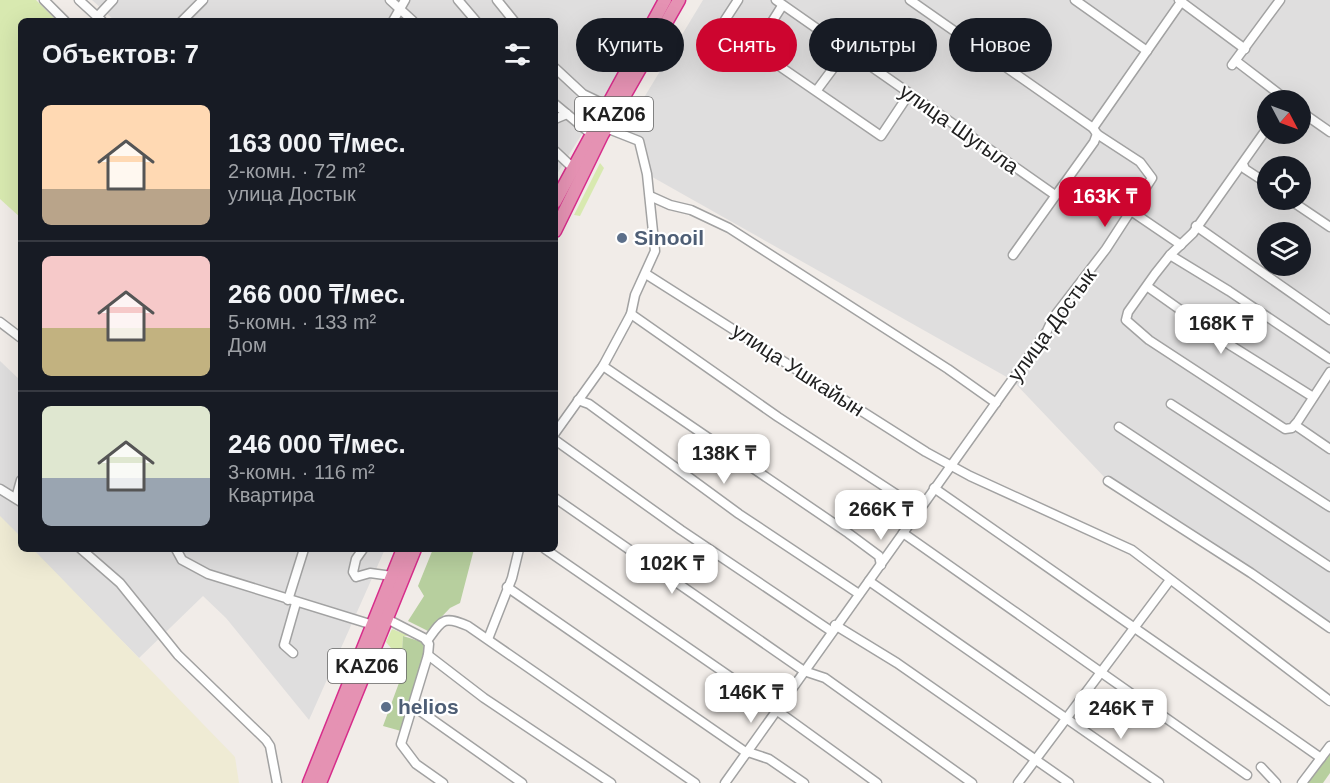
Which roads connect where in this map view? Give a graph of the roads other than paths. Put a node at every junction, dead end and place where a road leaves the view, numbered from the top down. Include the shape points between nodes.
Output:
1 (44, 0) edge
2 (80, 0) edge
3 (113, 0) edge
4 (203, 0) edge
5 (390, 0) edge
6 (405, 0) edge
7 (458, 0) edge
8 (497, 0) edge
9 (665, 0) edge
10 (679, 0) edge
11 (738, 0) edge
12 (910, 0) edge
13 (1075, 0) edge
14 (1280, 0) edge
15 (1180, 1) edge
16 (779, 3) edge
17 (401, 10) junction
18 (62, 18) edge
19 (99, 18) edge
20 (101, 18) edge
21 (187, 18) edge
22 (395, 18) edge
23 (410, 18) edge
24 (473, 18) edge
25 (512, 18) edge
26 (727, 18) edge
27 (770, 18) edge
28 (809, 24) edge
29 (1245, 49) junction
30 (1147, 51) junction
31 (558, 71) edge
32 (790, 72) edge
33 (830, 72) edge
34 (877, 72) edge
35 (817, 90) junction
36 (1273, 90) edge
37 (909, 94) junction
38 (606, 105) junction
39 (558, 106) edge
40 (567, 114) junction
41 (1311, 117) edge
42 (558, 118) edge
43 (1328, 127) edge
44 (1095, 131) junction
45 (598, 132) junction
46 (1257, 143) edge
47 (558, 154) edge
48 (1243, 164) junction
49 (573, 168) junction
50 (1257, 177) edge
51 (1055, 195) junction
52 (558, 196) edge
53 (650, 196) junction
54 (1305, 210) edge
55 (1131, 211) junction
56 (558, 224) edge
57 (1196, 226) junction
58 (1330, 227) edge
59 (1181, 244) junction
60 (1013, 255) dead end
61 (1170, 255) junction
62 (646, 274) junction
63 (1148, 287) junction
64 (631, 314) junction
65 (1330, 320) edge
66 (0, 322) edge
67 (18, 336) edge
68 (1330, 359) edge
69 (603, 366) junction
70 (1330, 372) edge
71 (1326, 386) edge
72 (1313, 398) junction
73 (578, 400) junction
74 (996, 403) junction
75 (1171, 404) dead end
76 (558, 421) edge
77 (1295, 425) junction
78 (1119, 427) dead end
79 (558, 442) edge
80 (1330, 449) edge
81 (951, 466) junction
82 (1108, 481) dead end
83 (934, 488) junction
84 (0, 489) edge
85 (18, 500) edge
86 (558, 500) edge
87 (1330, 507) edge
88 (919, 509) junction
89 (903, 533) junction
90 (84, 552) edge
91 (178, 552) edge
92 (303, 552) edge
93 (361, 552) edge
94 (402, 552) edge
95 (414, 552) edge
96 (518, 552) edge
97 (549, 552) edge
98 (881, 565) junction
99 (1330, 567) edge
100 (392, 576) junction
101 (1170, 580) junction
102 (869, 581) junction
103 (507, 587) junction
104 (859, 594) junction
105 (292, 602) junction
106 (387, 619) junction
107 (373, 625) junction
108 (1136, 627) junction
109 (833, 628) junction
110 (1330, 628) edge
111 (488, 639) junction
112 (427, 640) junction
113 (293, 653) dead end
114 (428, 655) junction
115 (804, 671) junction
116 (1102, 672) junction
117 (1330, 700) edge
118 (412, 706) junction
119 (777, 710) junction
120 (1067, 719) junction
121 (1330, 746) edge
122 (747, 753) junction
123 (1322, 758) junction
124 (1036, 759) junction
125 (1262, 767) dead end
126 (1247, 775) dead end
127 (729, 782) edge
128 (277, 783) edge
129 (309, 783) edge
130 (320, 783) edge
131 (443, 783) edge
132 (522, 783) edge
133 (611, 783) edge
134 (695, 783) edge
135 (804, 783) edge
136 (877, 783) edge
137 (972, 783) edge
138 (1018, 783) edge
139 (1069, 783) edge
140 (1159, 783) edge
141 (1276, 783) edge
142 (1302, 783) edge

1 - 18 street
2 - 19 street
3 - 20 street
4 - 21 street
5 - 17 street
6 - 17 street
7 - 24 street
8 - 25 street
9 - 38 highway, KАZ06
10 - 45 highway, KАZ06
11 - 26 street
12 - 44 street
13 - 30 street
14 - 29 street
15 - 29 street
15 - 30 street
16 - 27 street
16 - 28 street, улица Шугыла
17 - 22 street
17 - 23 street
29 - 36 street via 1234,63
30 - 44 street
31 - 38 street via 583,94
32 - 35 street
33 - 35 street
34 - 37 street, улица Шугыла
35 - 37 street via 880,136
37 - 51 street, улица Шугыла
38 - 45 highway, KАZ06
39 - 40 street
40 - 42 street
40 - 45 street
41 - 43 street
44 - 51 street via 1094,142
44 - 55 street, улица Достык via 1152,175
45 - 49 highway, KАZ06
45 - 53 street via 639,141
45 - 56 highway, KАZ06
46 - 48 street
47 - 49 street
48 - 50 street
48 - 57 street
49 - 52 highway, KАZ06
51 - 60 street
53 - 62 street via 655,251
53 - 74 street via 729,228
54 - 58 street
55 - 59 street
55 - 74 street, улица Достык
57 - 59 street
57 - 65 street
59 - 61 street
61 - 63 street
61 - 68 street
62 - 64 street
62 - 81 street, улица Ушкайын
63 - 72 street
63 - 77 street via 1128,312 1125,321 1129,325 1285,429
64 - 69 street
64 - 88 street
66 - 67 street
69 - 73 street
69 - 98 street via 849,533 879,556
70 - 71 street
71 - 72 street
72 - 77 street
73 - 76 street
73 - 104 street
74 - 81 street, улица Достык
75 - 87 street
77 - 80 street
78 - 99 street
79 - 109 street via 681,530
81 - 83 street, улица Достык
81 - 101 street, улица Ушкайын via 1132,550
82 - 110 street
83 - 88 street, улица Достык
83 - 108 street
84 - 85 street
86 - 115 street
88 - 89 street, улица Достык
89 - 98 street, улица Достык
89 - 116 street
90 - 128 street via 120,583 178,655 266,740
91 - 105 street via 183,560 208,574
92 - 105 street
93 - 100 street via 353,572 356,578 370,573
94 - 100 highway, KАZ06
95 - 106 highway, KАZ06
96 - 103 street
97 - 119 street
98 - 102 street, улица Достык
100 - 107 highway, KАZ06
101 - 108 street
101 - 117 street, улица Ушкайын
102 - 104 street, улица Достык
102 - 120 street
103 - 111 street
103 - 122 street
104 - 109 street, улица Достык
105 - 107 street
105 - 113 street via 284,645
106 - 112 street
106 - 130 highway, KАZ06
107 - 129 highway, KАZ06
108 - 116 street
108 - 123 street
109 - 115 street, улица Достык
109 - 124 street via 897,663
111 - 112 street via 452,619 440,624
111 - 134 street
112 - 114 street
114 - 118 street
114 - 133 street via 484,698
115 - 119 street, улица Достык
115 - 137 street via 825,678
116 - 120 street
116 - 126 street
118 - 131 street via 401,744 416,764
118 - 132 street
119 - 122 street, улица Достык
119 - 136 street
120 - 124 street
120 - 140 street
121 - 123 street
122 - 127 street, улица Достык
122 - 135 street via 769,759
123 - 142 street
124 - 138 street
124 - 139 street
125 - 141 street

